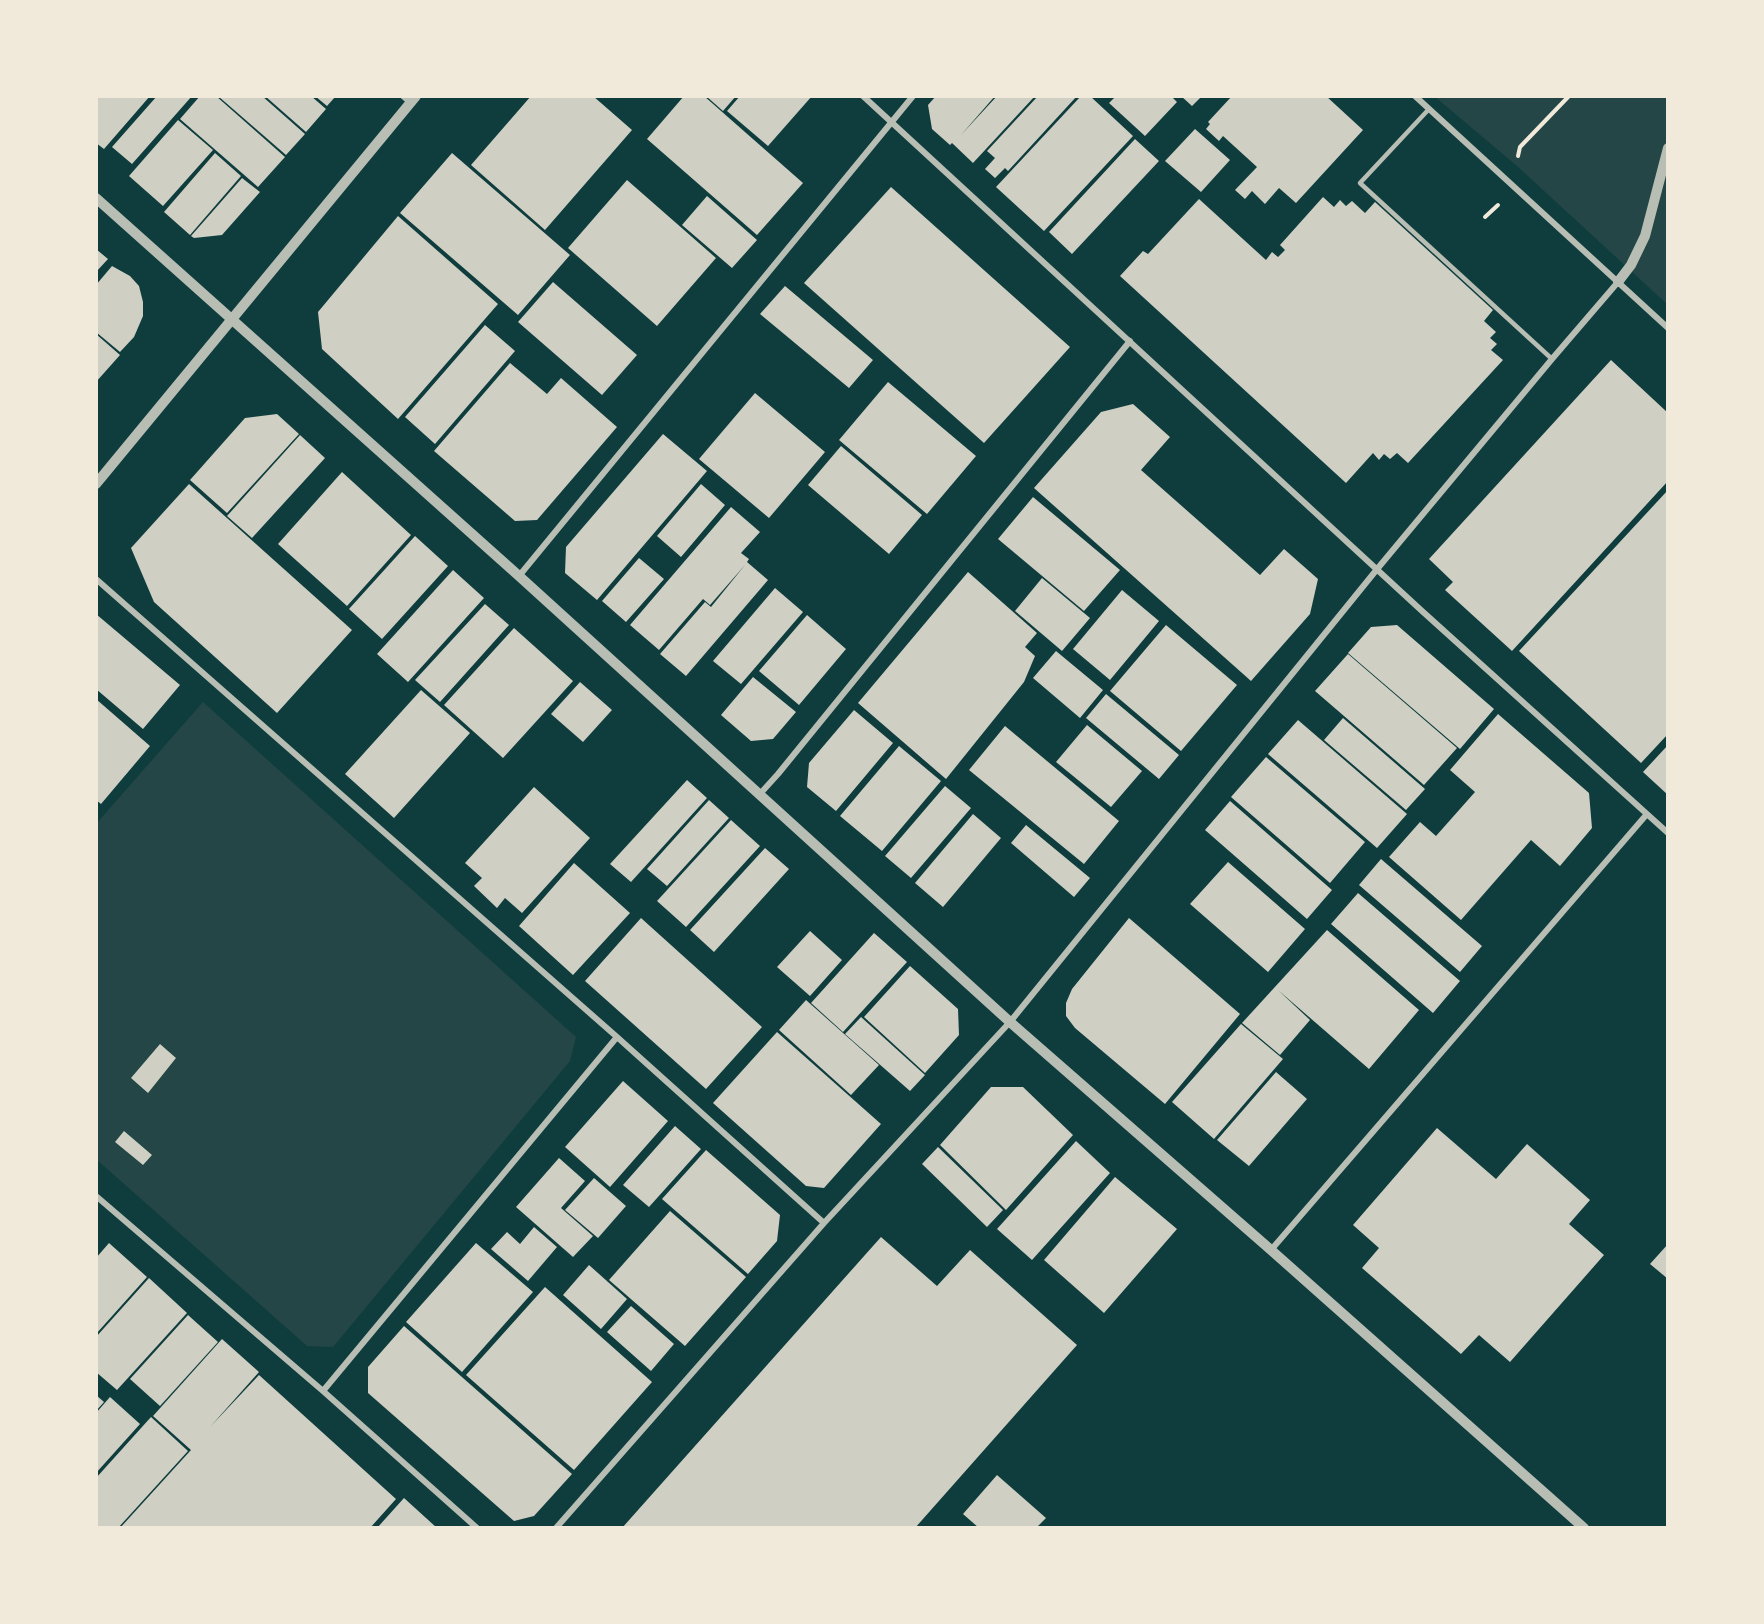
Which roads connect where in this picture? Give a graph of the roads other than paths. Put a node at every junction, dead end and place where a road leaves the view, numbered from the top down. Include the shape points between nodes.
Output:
1 (863, 96) edge
2 (914, 96) edge
3 (1415, 96) edge
4 (410, 98) edge
5 (1429, 109) junction
6 (891, 123) junction
7 (1668, 148) edge
8 (96, 198) edge
9 (1618, 282) junction
10 (231, 320) junction
11 (1668, 328) edge
12 (1130, 341) junction
13 (1552, 358) junction
14 (96, 484) edge
15 (1378, 568) junction
16 (519, 576) junction
17 (96, 579) edge
18 (759, 795) junction
19 (1647, 814) junction
20 (1668, 833) edge
21 (1010, 1022) junction
22 (617, 1037) junction
23 (96, 1196) edge
24 (824, 1223) junction
25 (1271, 1250) junction
26 (323, 1391) junction
27 (477, 1528) edge
28 (556, 1528) edge
29 (1584, 1528) edge

1 - 6 street
2 - 6 street
3 - 5 street
4 - 10 street
5 - 9 street
5 - 13 lane via 1360,183
6 - 12 street
6 - 16 street
7 - 9 street via 1645,236
8 - 10 street
9 - 11 street
9 - 13 street
10 - 14 street
10 - 16 street
12 - 15 street
12 - 18 street
13 - 15 street
15 - 19 street
15 - 21 street
16 - 18 street
17 - 22 street
18 - 21 street
19 - 20 street
19 - 25 street
21 - 24 street
21 - 25 street
22 - 24 street
22 - 26 street
23 - 26 street
24 - 28 street
25 - 29 street
26 - 27 street

